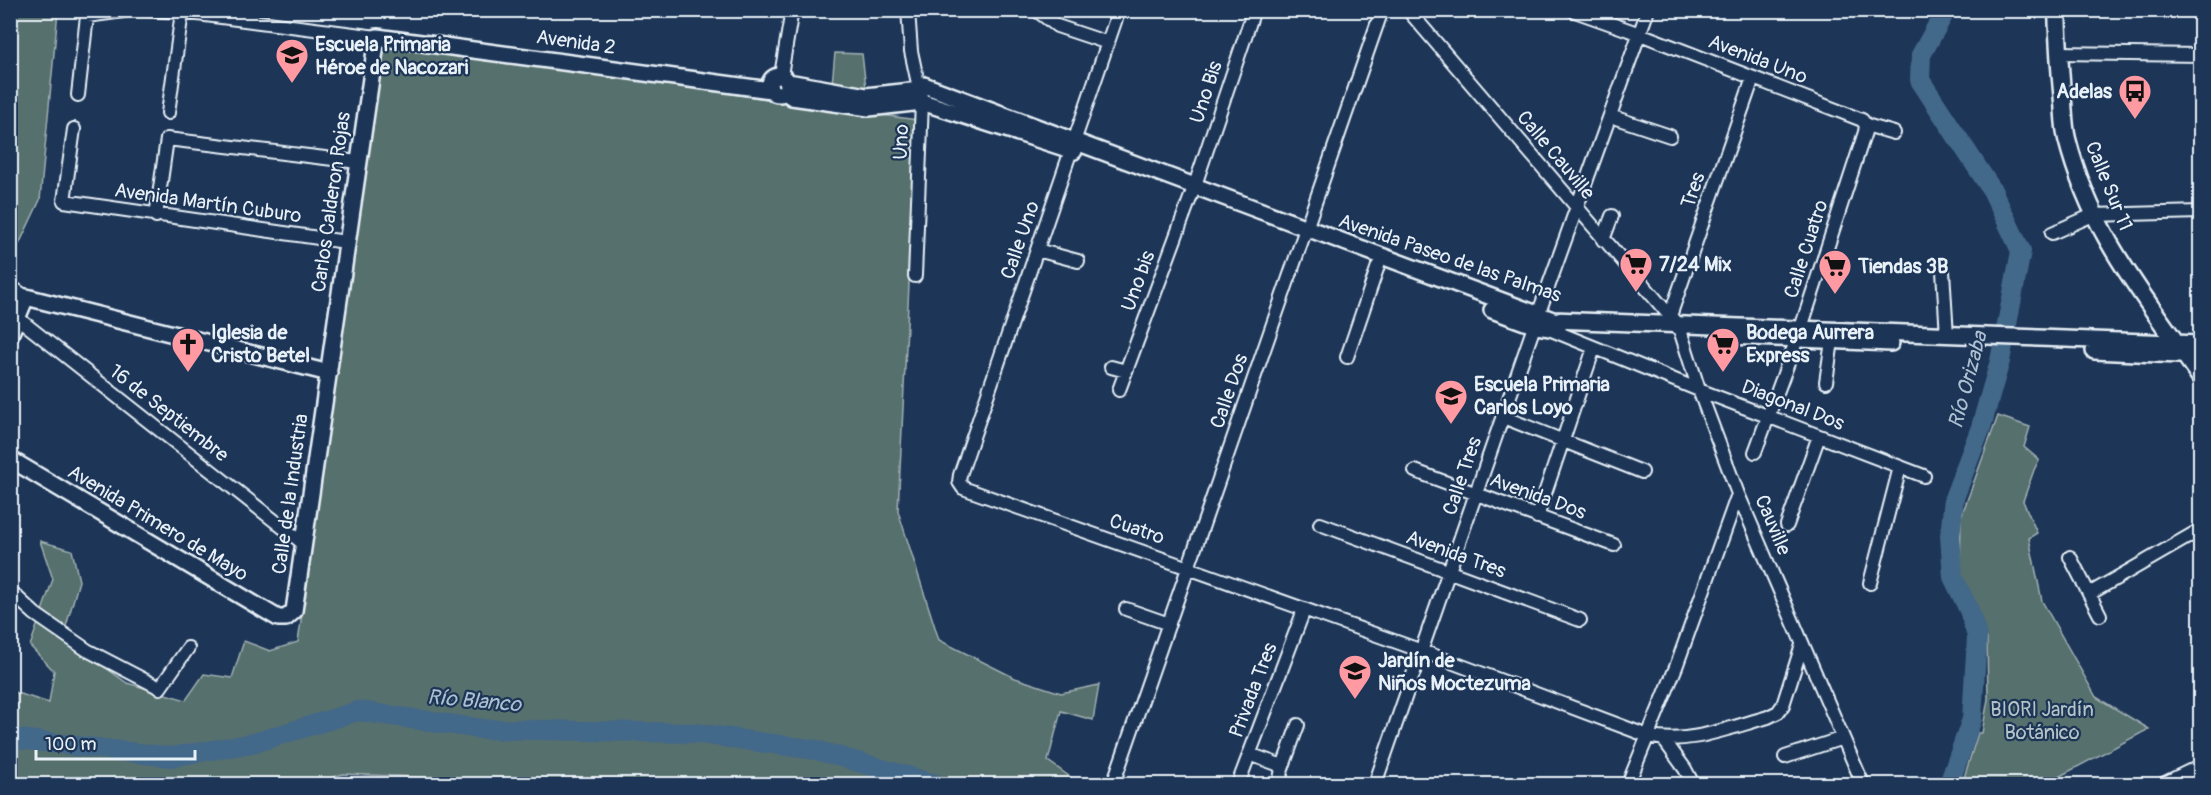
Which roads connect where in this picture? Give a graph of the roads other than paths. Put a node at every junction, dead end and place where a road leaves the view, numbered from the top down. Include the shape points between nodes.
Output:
1 (131, 10) edge
2 (150, 10) edge
3 (792, 10) edge
4 (908, 10) edge
5 (1036, 10) edge
6 (1119, 10) edge
7 (1254, 10) edge
8 (1382, 10) edge
9 (1408, 10) edge
10 (1572, 10) edge
11 (1648, 10) edge
12 (2057, 10) edge
13 (182, 12) junction
14 (1640, 34) junction
15 (376, 37) junction
16 (1108, 43) junction
17 (2058, 53) junction
18 (2200, 55) edge
19 (1754, 78) junction
20 (781, 85) junction
21 (78, 95) dead end
22 (921, 96) junction
23 (168, 113) dead end
24 (1610, 116) junction
25 (1866, 125) junction
26 (74, 129) dead end
27 (1894, 133) dead end
28 (1670, 136) dead end
29 (1073, 146) junction
30 (358, 162) junction
31 (1193, 189) junction
32 (1578, 210) junction
33 (2200, 212) edge
34 (2093, 215) junction
35 (156, 216) junction
36 (1612, 216) dead end
37 (1303, 233) junction
38 (2052, 233) dead end
39 (1603, 240) junction
40 (346, 242) junction
41 (1037, 250) junction
42 (1078, 261) dead end
43 (1378, 266) junction
44 (1943, 271) dead end
45 (915, 276) dead end
46 (10, 286) edge
47 (26, 297) junction
48 (14, 315) edge
49 (1541, 324) junction
50 (1676, 324) junction
51 (1799, 334) junction
52 (10, 335) edge
53 (1947, 336) junction
54 (1832, 341) junction
55 (1982, 342) junction
56 (2200, 344) edge
57 (1594, 348) junction
58 (2188, 352) edge
59 (1347, 357) dead end
60 (1111, 367) dead end
61 (1126, 371) junction
62 (328, 373) junction
63 (2200, 377) edge
64 (1826, 382) dead end
65 (1119, 390) dead end
66 (1699, 390) junction
67 (1503, 417) junction
68 (1768, 417) junction
69 (1820, 436) junction
70 (1563, 440) junction
71 (1755, 452) dead end
72 (10, 459) edge
73 (1900, 467) junction
74 (1415, 471) dead end
75 (1642, 472) dead end
76 (1924, 476) dead end
77 (959, 482) joint
78 (1738, 494) junction
79 (1477, 495) junction
80 (1537, 517) junction
81 (1320, 524) dead end
82 (1787, 525) dead end
83 (2200, 530) edge
84 (304, 544) junction
85 (1614, 545) dead end
86 (2070, 557) dead end
87 (1189, 568) junction
88 (1450, 572) junction
89 (1870, 583) dead end
90 (10, 591) edge
91 (2089, 594) junction
92 (1126, 609) dead end
93 (1304, 610) junction
94 (2100, 615) dead end
95 (286, 618) joint
96 (1580, 620) dead end
97 (1169, 624) junction
98 (1802, 645) junction
99 (188, 648) dead end
100 (1422, 651) junction
101 (1298, 725) dead end
102 (1648, 736) junction
103 (1843, 738) junction
104 (1664, 740) junction
105 (1249, 754) junction
106 (1785, 757) dead end
107 (2200, 766) edge
108 (1282, 768) junction
109 (1685, 770) junction
110 (1113, 784) edge
111 (1238, 784) edge
112 (1279, 784) edge
113 (1375, 784) edge
114 (1628, 784) edge
115 (1682, 784) edge
116 (1693, 784) edge
117 (1863, 784) edge
118 (2163, 784) edge

1 - 21 street via 87,16
2 - 13 street
3 - 20 street
4 - 22 street, Uno via 911,51
5 - 16 street via 1058,26
6 - 16 street, Calle Uno
7 - 31 street, Uno Bis
8 - 37 street, Calle Dos
9 - 32 street, Calle Cauville
10 - 14 street, Avenida Uno
11 - 14 street, Calle Tres
12 - 17 main road, Calle Sur 11
13 - 15 street
13 - 23 street
14 - 19 street, Avenida Uno
14 - 24 street, Calle Tres
15 - 20 street, Avenida 2
15 - 30 street, Carlos Calderon Rojas
16 - 29 street, Calle Uno
17 - 18 street
17 - 34 main road, Calle Sur 11 via 2066,136
19 - 25 street, Avenida Uno via 1862,120
19 - 50 street, Tres
20 - 22 street, Avenida Paseo de las Palmas via 792,97 869,108
22 - 29 street, Avenida Paseo de las Palmas
22 - 45 street, Uno
24 - 28 street
24 - 32 street, Calle Tres
25 - 27 street, Avenida Uno
25 - 51 street, Calle Cuatro
26 - 35 street, Avenida Martín Cuburo via 63,201
29 - 31 street, Avenida Paseo de las Palmas
29 - 41 street, Calle Uno
30 - 35 street via 167,139
30 - 40 street, Carlos Calderon Rojas
31 - 37 street, Avenida Paseo de las Palmas
31 - 61 street, Uno bis
32 - 39 street, Calle Cauville
32 - 49 street, Calle Tres
33 - 34 street
34 - 38 street
34 - 58 main road, Calle Sur 11 via 2127,274
35 - 40 street, Avenida Martín Cuburo
36 - 39 street
37 - 43 street, Avenida Paseo de las Palmas
37 - 49 street, Avenida Paseo de las Palmas
37 - 87 street, Calle Dos
39 - 50 street, Calle Cauville
40 - 62 street, Carlos Calderon Rojas
41 - 42 street
41 - 77 street, Calle Uno
43 - 49 street, Avenida Paseo de las Palmas
43 - 59 street
44 - 53 street
46 - 47 street
47 - 48 street
47 - 62 street
48 - 52 street
48 - 84 street, 16 de Septiembre
49 - 50 street, Avenida Paseo de las Palmas
49 - 57 street, Diagonal Dos
49 - 67 street, Calle Tres
50 - 51 street, Avenida Paseo de las Palmas
50 - 66 street, Cauville
51 - 53 street, Avenida Paseo de las Palmas
51 - 54 street, Avenida Paseo de las Palmas
51 - 68 street, Calle Cuatro
53 - 55 street, Avenida Paseo de las Palmas
54 - 55 street, Avenida Paseo de las Palmas
54 - 64 street
55 - 58 street, Avenida Paseo de las Palmas
56 - 58 street, Avenida Paseo de las Palmas
57 - 66 street, Diagonal Dos
57 - 70 street
58 - 63 main road, Calle Sur 11
60 - 61 street
61 - 65 street, Uno bis
62 - 84 street, Calle de la Industria
66 - 68 street, Diagonal Dos
66 - 78 street, Cauville
67 - 70 street
67 - 79 street, Calle Tres
68 - 69 street, Diagonal Dos
68 - 71 street, Calle Cuatro
69 - 73 street, Diagonal Dos
69 - 82 street
70 - 75 street
70 - 80 street
72 - 95 street, Avenida Primero de Mayo via 278,618
73 - 76 street, Diagonal Dos
73 - 89 street
74 - 79 street, Avenida Dos
77 - 87 street, Cuatro via 963,488
78 - 98 street, Cauville
78 - 102 street
79 - 80 street, Avenida Dos
79 - 88 street, Calle Tres
80 - 85 street, Avenida Dos
81 - 88 street, Avenida Tres
83 - 91 street
84 - 95 street, Calle de la Industria via 294,611
86 - 91 street
87 - 93 street, Cuatro
87 - 97 street, Calle Dos
88 - 96 street, Avenida Tres
88 - 100 street, Calle Tres
90 - 99 street via 87,651 160,688
91 - 94 street
92 - 97 street
93 - 100 street, Cuatro
93 - 105 street, Privada Tres
97 - 110 street, Calle Dos
98 - 103 street, Cauville
98 - 104 street via 1778,712 1700,735
100 - 102 street, Cuatro
100 - 113 street, Calle Tres
101 - 108 street
102 - 104 street, Cuatro
102 - 114 street
103 - 106 street
103 - 117 street
104 - 109 street
105 - 108 street
105 - 111 street, Privada Tres
107 - 118 street
108 - 112 street
109 - 115 street
109 - 116 street

